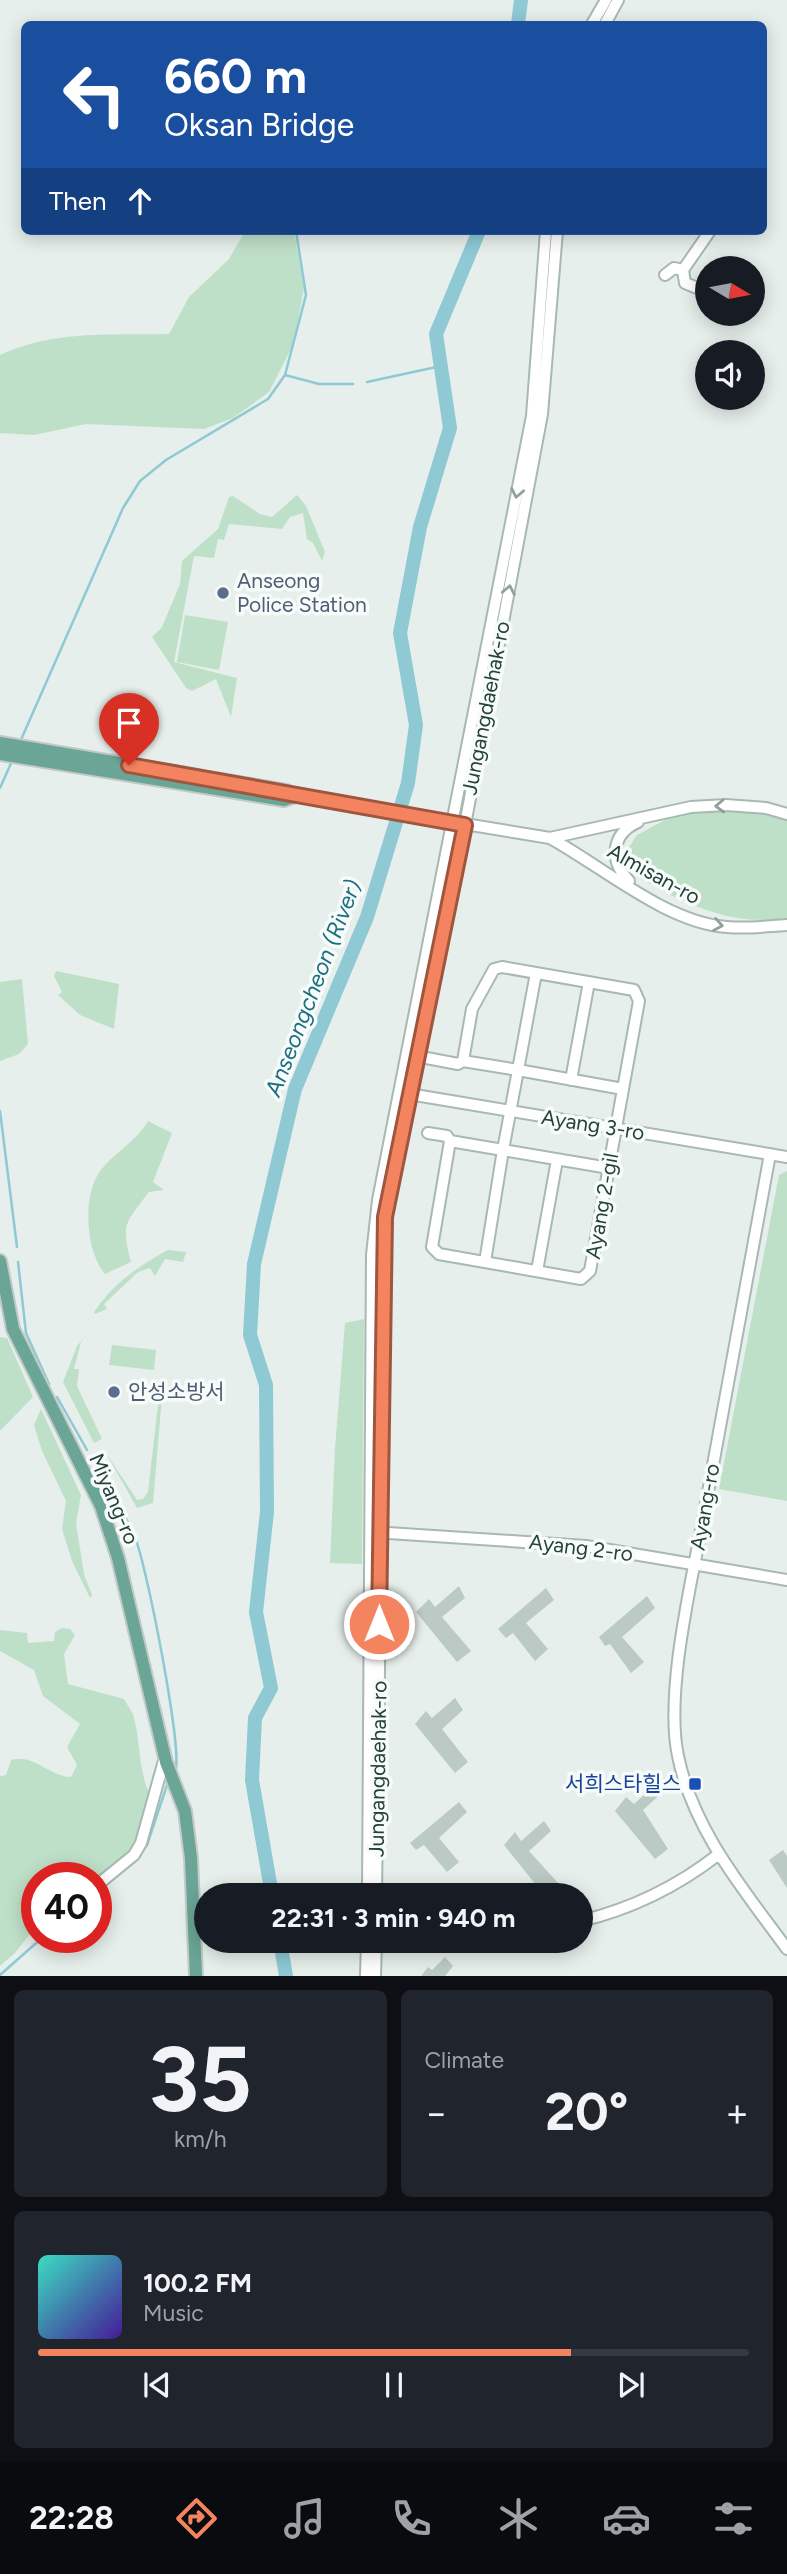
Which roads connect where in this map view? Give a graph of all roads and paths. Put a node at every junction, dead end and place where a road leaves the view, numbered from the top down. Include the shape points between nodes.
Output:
1 (606, 0) edge
2 (618, 0) edge
3 (594, 21) edge
4 (607, 21) edge
5 (546, 235) edge
6 (557, 235) edge
7 (707, 235) edge
8 (682, 270) junction
9 (665, 275) dead end
10 (695, 287) edge
11 (0, 743) edge
12 (0, 754) edge
13 (295, 796) junction
14 (671, 811) junction
15 (787, 814) edge
16 (459, 824) junction
17 (550, 838) junction
18 (658, 903) junction
19 (787, 925) edge
20 (536, 973) junction
21 (589, 982) junction
22 (416, 1056) junction
23 (463, 1061) junction
24 (518, 1070) junction
25 (571, 1080) junction
26 (623, 1089) junction
27 (404, 1093) junction
28 (510, 1111) junction
29 (616, 1128) junction
30 (428, 1133) dead end
31 (450, 1141) junction
32 (503, 1150) junction
33 (769, 1154) junction
34 (787, 1157) edge
35 (557, 1160) junction
36 (608, 1168) junction
37 (0, 1261) edge
38 (485, 1262) junction
39 (537, 1271) junction
40 (376, 1532) junction
41 (695, 1563) junction
42 (787, 1580) edge
43 (165, 1759) junction
44 (719, 1854) junction
45 (112, 1873) edge
46 (368, 1883) edge
47 (376, 1883) edge
48 (593, 1918) edge
49 (787, 1949) edge
50 (367, 1953) edge
51 (376, 1953) edge
52 (196, 1976) edge
53 (366, 1976) edge
54 (375, 1976) edge

1 - 3 street
2 - 4 street
5 -> 16 street, Jungangdaehak-ro via 532,416
16 -> 6 street, Jungangdaehak-ro via 542,414
7 - 8 street
8 - 9 street via 674,268
8 - 10 street via 685,283
11 - 13 main road
12 - 13 main road via 284,800
13 - 16 street, Almisan-ro
15 -> 14 street, Almisan-ro via 726,805
14 - 17 street, Almisan-ro
14 - 18 street via 629,826 613,852 626,879
16 - 17 street, Almisan-ro
16 - 22 street, Jungangdaehak-ro
16 - 27 street, Jungangdaehak-ro
17 - 18 street, Almisan-ro
18 -> 19 street, Almisan-ro via 694,920 727,927
20 - 21 street, Ayang 2-gil
20 - 23 street, Ayang 2-gil via 502,967 494,970 472,1009
20 - 24 street
21 - 25 street
21 - 26 street, Ayang 2-gil via 634,990 639,1001
22 - 23 street via 458,1064
22 - 27 street, Jungangdaehak-ro
23 - 24 street
24 - 25 street
24 - 28 street
25 - 26 street
26 - 29 street, Ayang 2-gil
27 - 28 street, Ayang 3-ro
27 - 40 street, Jungangdaehak-ro via 385,1217
28 - 29 street, Ayang 3-ro
28 - 32 street
29 - 33 street, Ayang 3-ro
29 - 36 street, Ayang 2-gil
30 - 31 street via 447,1136
31 - 32 street
31 - 38 street, Ayang 2-gil via 432,1247 439,1254
32 - 35 street
32 - 38 street
33 - 34 street, Ayang 3-ro
33 - 41 street, Ayang-ro
35 - 36 street
35 - 39 street
36 - 39 street, Ayang 2-gil via 590,1271 581,1279
37 - 43 main road, Miyang-ro via 13,1329 110,1532
38 - 39 street, Ayang 2-gil
40 - 41 street, Ayang 2-ro via 586,1546
40 - 46 street, Jungangdaehak-ro
40 - 47 street, Jungangdaehak-ro
41 - 42 street, Ayang 2-ro
41 - 44 street, Ayang-ro via 674,1714 678,1756
43 - 45 street via 141,1843
43 - 52 main road, Miyang-ro via 185,1811
44 - 48 street via 665,1890
44 - 49 street, Ayang-ro
50 - 53 street
51 - 54 street

